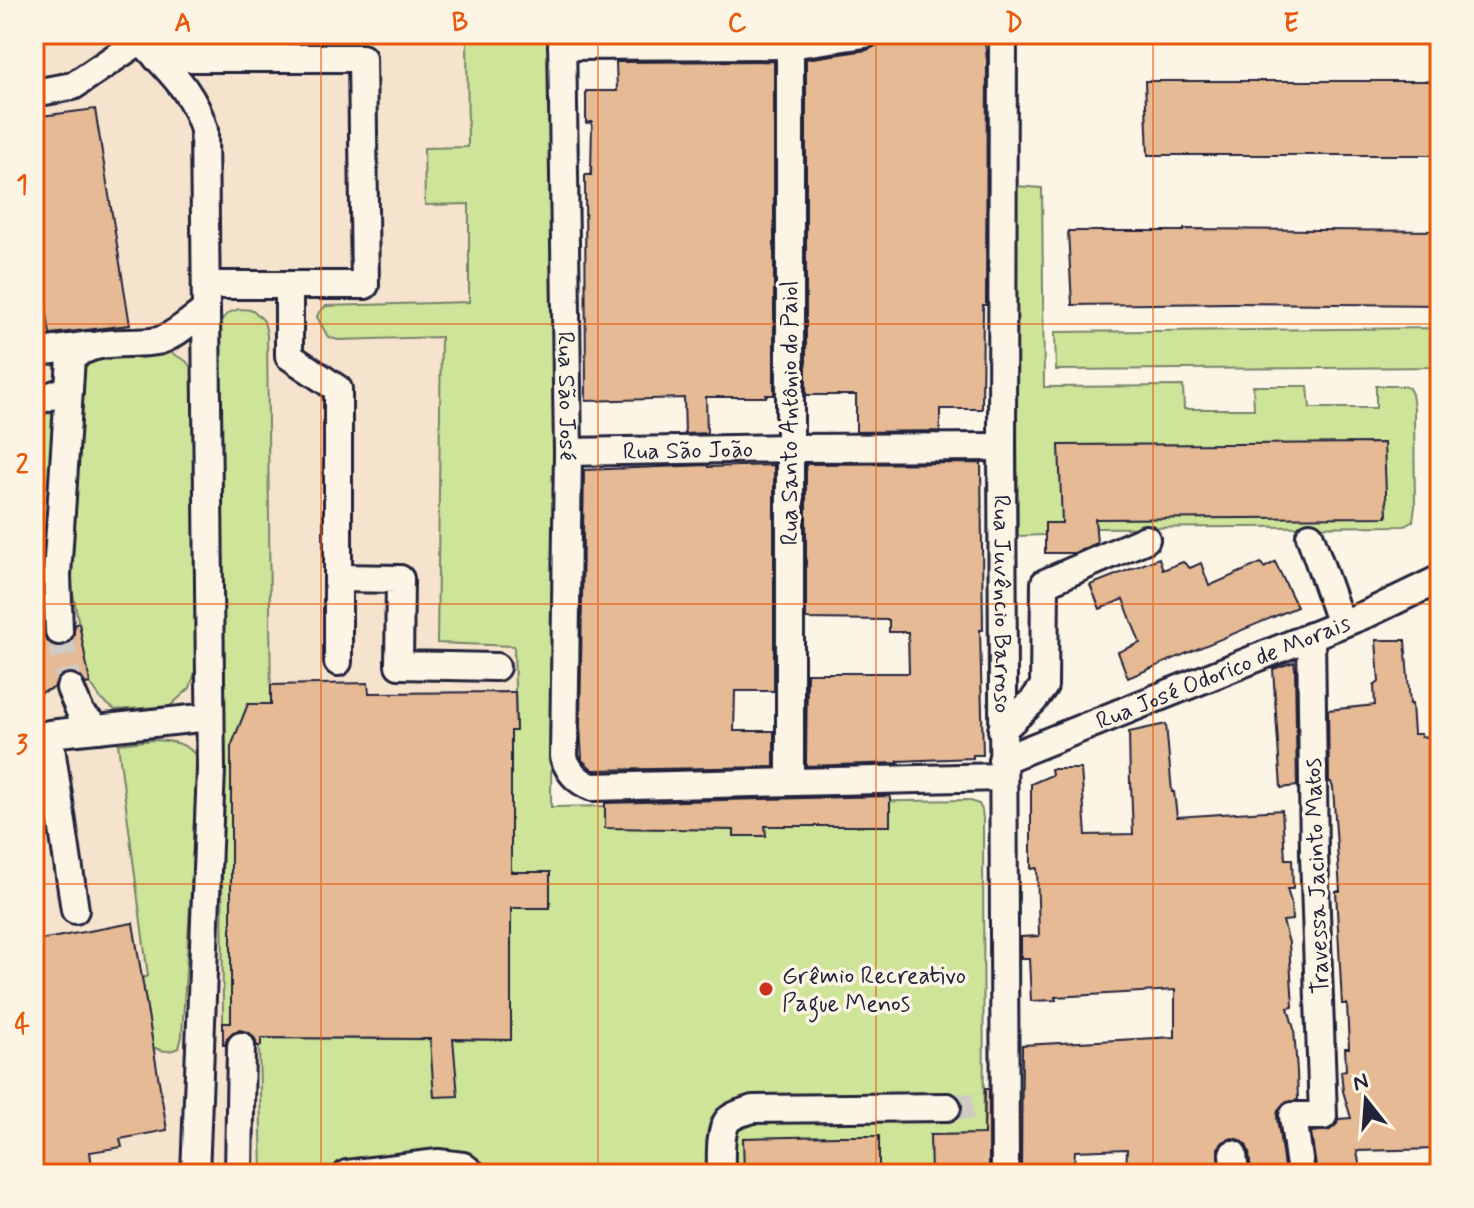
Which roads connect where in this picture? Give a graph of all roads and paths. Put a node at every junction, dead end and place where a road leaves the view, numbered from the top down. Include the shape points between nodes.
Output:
1 (865, 34) edge
2 (1003, 34) edge
3 (562, 40) edge
4 (146, 44) edge
5 (790, 45) junction
6 (34, 93) edge
7 (289, 285) junction
8 (206, 298) junction
9 (101, 344) junction
10 (34, 353) edge
11 (69, 389) junction
12 (34, 402) edge
13 (1002, 447) junction
14 (789, 448) junction
15 (568, 452) junction
16 (1310, 536) dead end
17 (1146, 539) dead end
18 (338, 578) junction
19 (1440, 579) edge
20 (1341, 624) junction
21 (59, 631) tunnel mouth
22 (1311, 636) junction
23 (338, 662) dead end
24 (496, 667) dead end
25 (70, 688) tunnel mouth
26 (210, 717) junction
27 (98, 729) junction
28 (1002, 730) junction
29 (564, 758) joint
30 (1002, 768) junction
31 (790, 782) junction
32 (75, 910) dead end
33 (241, 1046) dead end
34 (947, 1107) tunnel mouth
35 (195, 1174) edge
36 (239, 1174) edge
37 (347, 1174) edge
38 (473, 1174) edge
39 (721, 1174) edge
40 (1005, 1174) edge
41 (1301, 1174) edge

1 - 5 street
2 - 13 street, Rua Juvêncio Barroso
3 - 5 street
3 - 15 street, Rua São José
4 - 6 street via 73,86
4 - 7 street via 362,58 365,285
4 - 8 street via 187,89 204,130
5 - 14 street, Rua Santo Antônio do Paiol
7 - 8 street
7 - 18 street via 289,356 338,389
8 - 9 street via 161,341
8 - 26 street
9 - 10 street
9 - 11 street via 71,358
11 - 12 street
11 - 21 street via 57,575
13 - 14 street, Rua São João
13 - 28 street, Rua Juvêncio Barroso
14 - 15 street, Rua São João
14 - 31 street, Rua Santo Antônio do Paiol
15 - 29 street, Rua São José
16 - 20 street
17 - 28 street via 1045,583 1044,686
18 - 23 street
18 - 24 street via 400,579 399,665
19 - 20 street, Rua José Odorico de Morais
20 - 22 street, Rua José Odorico de Morais
22 - 30 street, Rua José Odorico de Morais
22 - 41 street, Travessa Jacinto Matos via 1323,1116 1293,1116
25 - 27 street via 81,714
26 - 27 street
26 - 35 street
27 - 32 street via 49,734
28 - 30 street, Rua Juvêncio Barroso
29 - 31 street, Rua José Odorico de Morais via 569,771 592,787
30 - 31 street, Rua José Odorico de Morais
30 - 40 street, Rua Juvêncio Barroso via 994,1106
33 - 36 street
34 - 39 street via 739,1113 722,1131
37 - 38 street via 438,1163 463,1166

